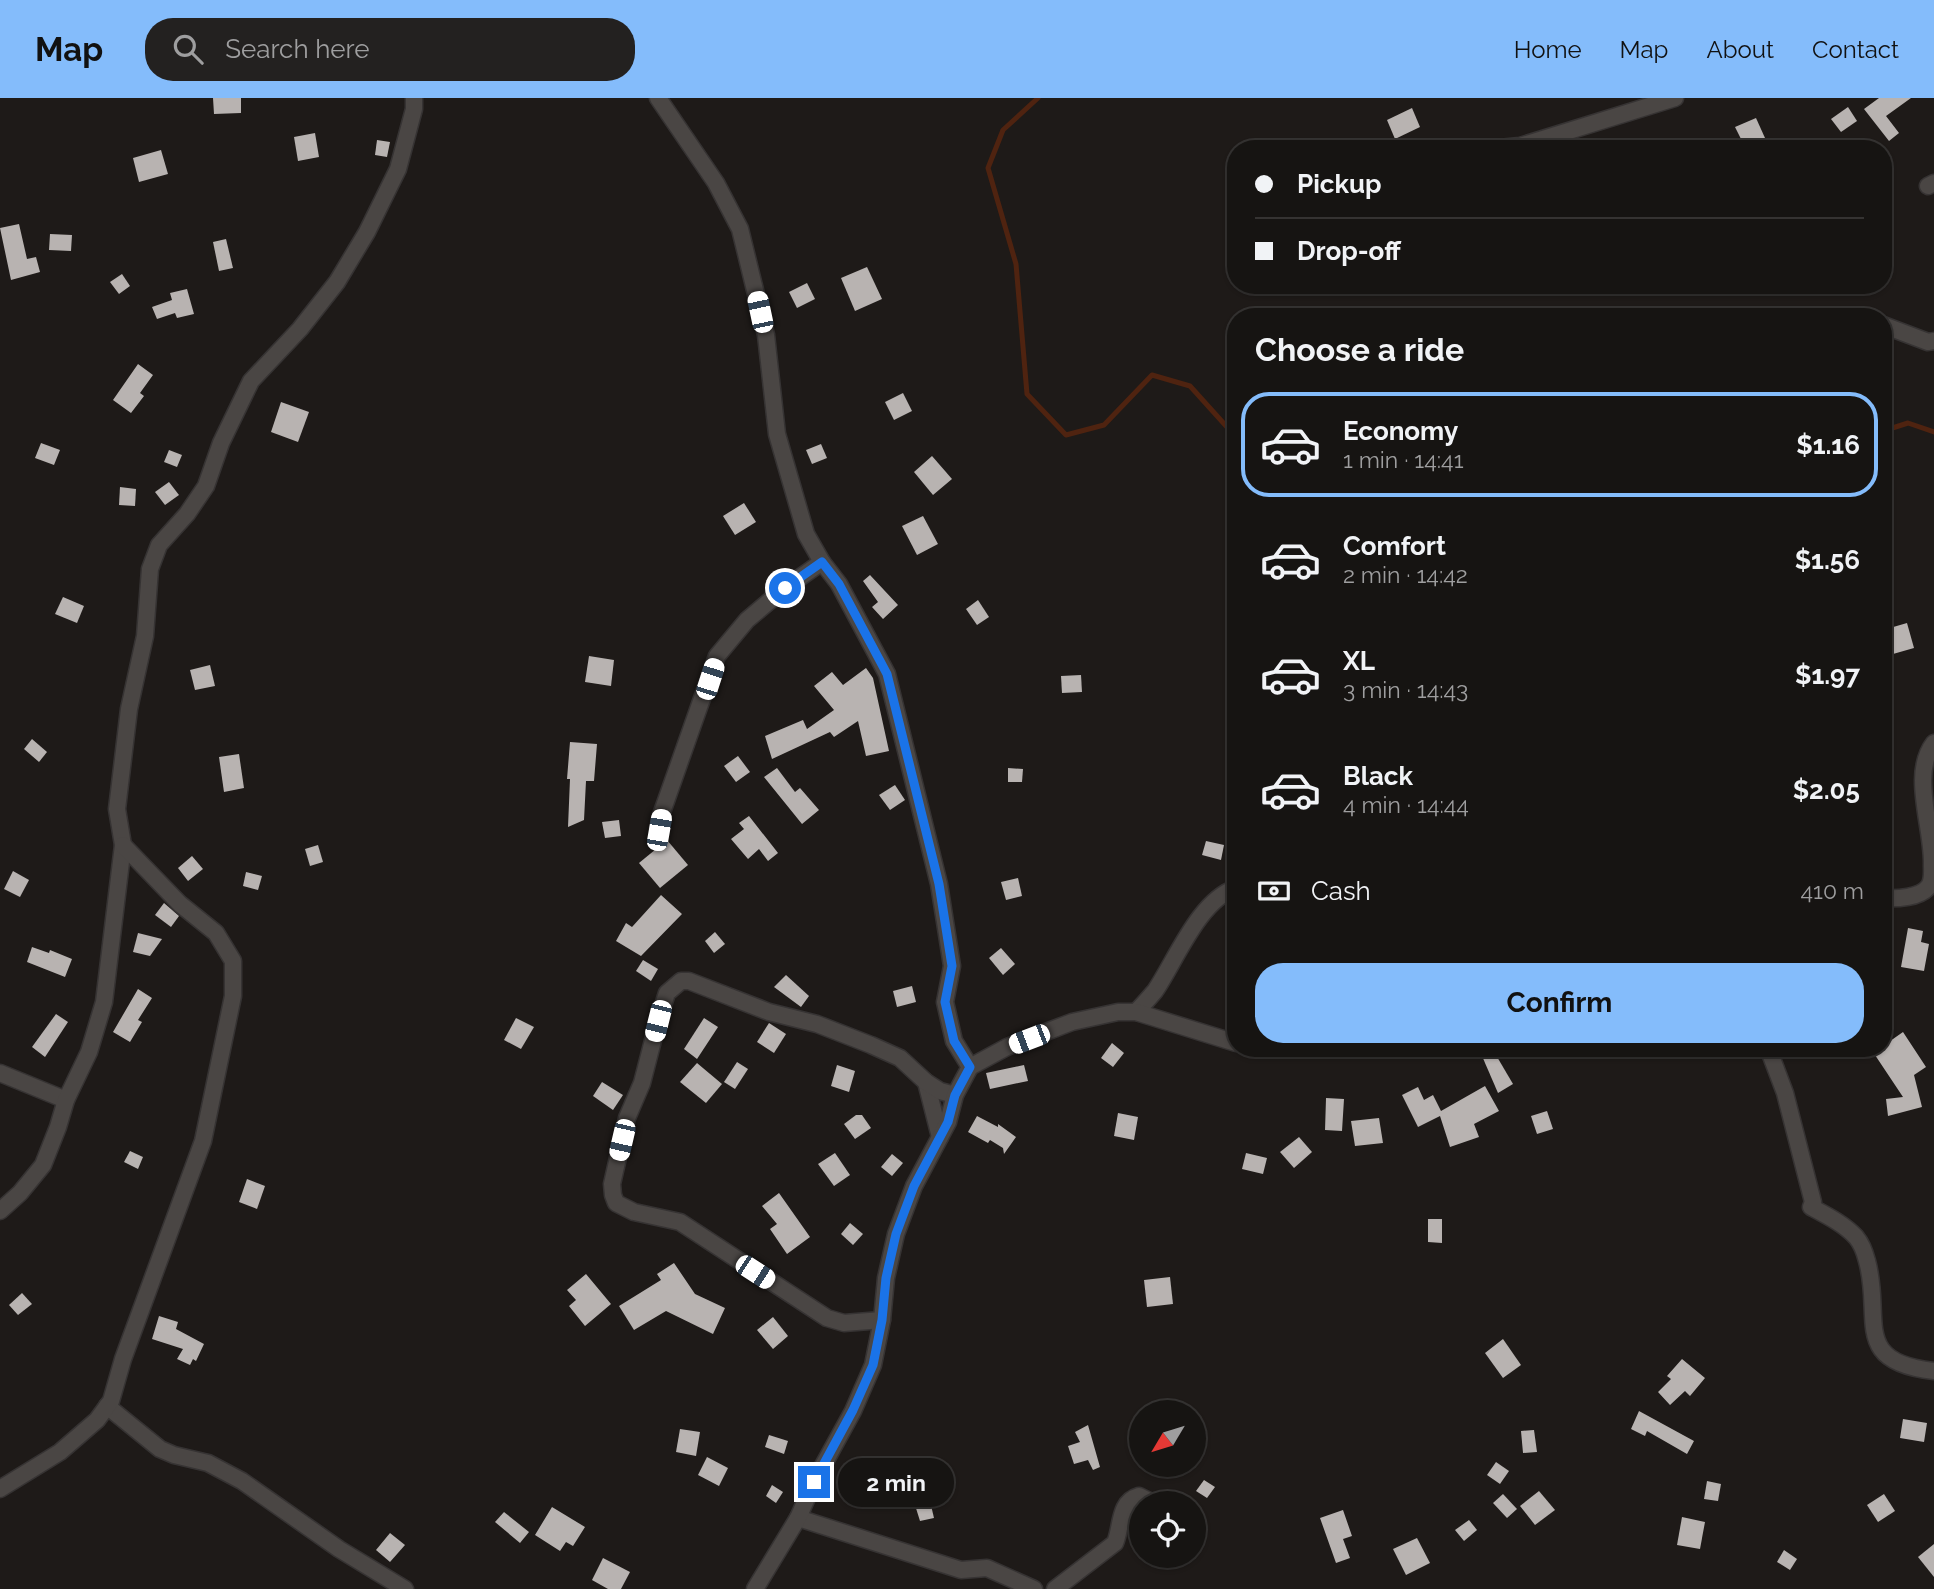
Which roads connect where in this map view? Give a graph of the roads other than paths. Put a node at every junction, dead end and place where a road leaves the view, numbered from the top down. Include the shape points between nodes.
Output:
1 (414, 98) edge
2 (658, 98) edge
3 (1675, 98) edge
4 (1539, 140) edge
5 (1892, 328) edge
6 (1934, 341) edge
7 (822, 562) junction
8 (1934, 743) edge
9 (659, 830) dead end
10 (122, 845) junction
11 (1227, 891) edge
12 (1892, 897) edge
13 (1136, 1012) junction
14 (1227, 1040) edge
15 (1771, 1057) edge
16 (970, 1067) junction
17 (0, 1073) edge
18 (926, 1082) junction
19 (955, 1095) junction
20 (65, 1100) junction
21 (940, 1137) junction
22 (0, 1211) edge
23 (882, 1320) junction
24 (1934, 1371) edge
25 (107, 1406) junction
26 (0, 1489) edge
27 (1129, 1501) edge
28 (798, 1518) junction
29 (405, 1589) edge
30 (755, 1589) edge
31 (1034, 1589) edge
32 (1055, 1589) edge

1 - 10 street via 398,169 368,232 337,282 251,381 206,486 159,545 150,569 145,636 129,709 117,809
2 - 7 street via 716,183 740,229 766,335 777,434 806,534
3 - 4 street
5 - 6 street
7 - 9 street via 747,620 717,656
7 - 16 street via 839,584 887,674 939,884 952,966 945,1002 954,1041
8 - 12 street via 1924,760 1922,776 1931,879 1928,888 1918,894
10 - 20 street via 104,1003 89,1052
10 - 25 street via 216,933 233,961 233,996 203,1141
11 - 13 street via 1210,905
13 - 14 street
13 - 16 street via 1072,1022
15 - 24 street via 1785,1093 1811,1207 1856,1237 1864,1252 1871,1277 1876,1342 1901,1364
16 - 19 street
17 - 20 street
18 - 19 street
18 - 21 street
18 - 23 street via 900,1058 871,1045 681,981 667,993 642,1083 627,1118 612,1184 616,1203 634,1212 680,1222 827,1318 844,1323
19 - 21 street
20 - 22 street via 43,1165
21 - 23 street via 896,1234
23 - 28 street via 873,1365
25 - 26 street via 60,1452
25 - 29 street via 160,1449 208,1463 242,1481
27 - 32 street via 1115,1544
28 - 30 street
28 - 31 street via 961,1570 987,1568

